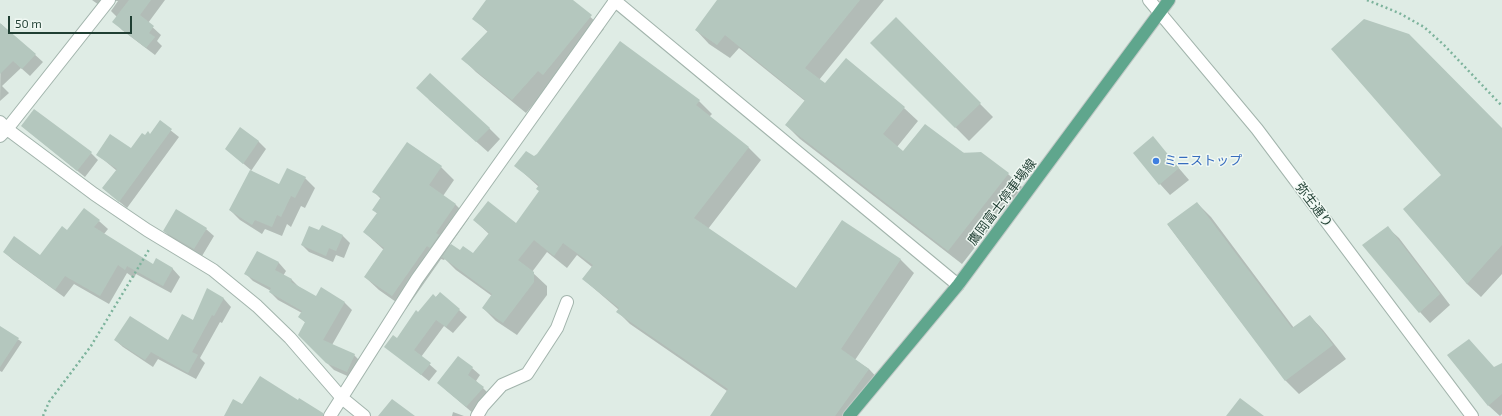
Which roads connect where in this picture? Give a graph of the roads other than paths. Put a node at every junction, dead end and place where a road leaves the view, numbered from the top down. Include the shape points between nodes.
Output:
1 (109, 0) edge
2 (1149, 0) edge
3 (1170, 0) edge
4 (620, 2) edge
5 (1160, 13) junction
6 (2, 129) edge
7 (958, 285) junction
8 (567, 302) dead end
9 (342, 398) junction
10 (330, 416) edge
11 (364, 416) edge
12 (477, 416) edge
13 (849, 416) edge
14 (1472, 416) edge

1 - 6 street
2 - 5 street, 弥生通り
3 - 5 main road, 鷹岡富士停車場線
4 - 7 street
4 - 9 street via 417,279
5 - 7 main road, 鷹岡富士停車場線
5 - 14 street, 弥生通り via 1257,129
6 - 9 street via 94,194 213,270 258,306 290,338
7 - 13 main road, 鷹岡富士停車場線
8 - 12 street via 557,328 527,374 502,385
9 - 10 street
9 - 11 street

